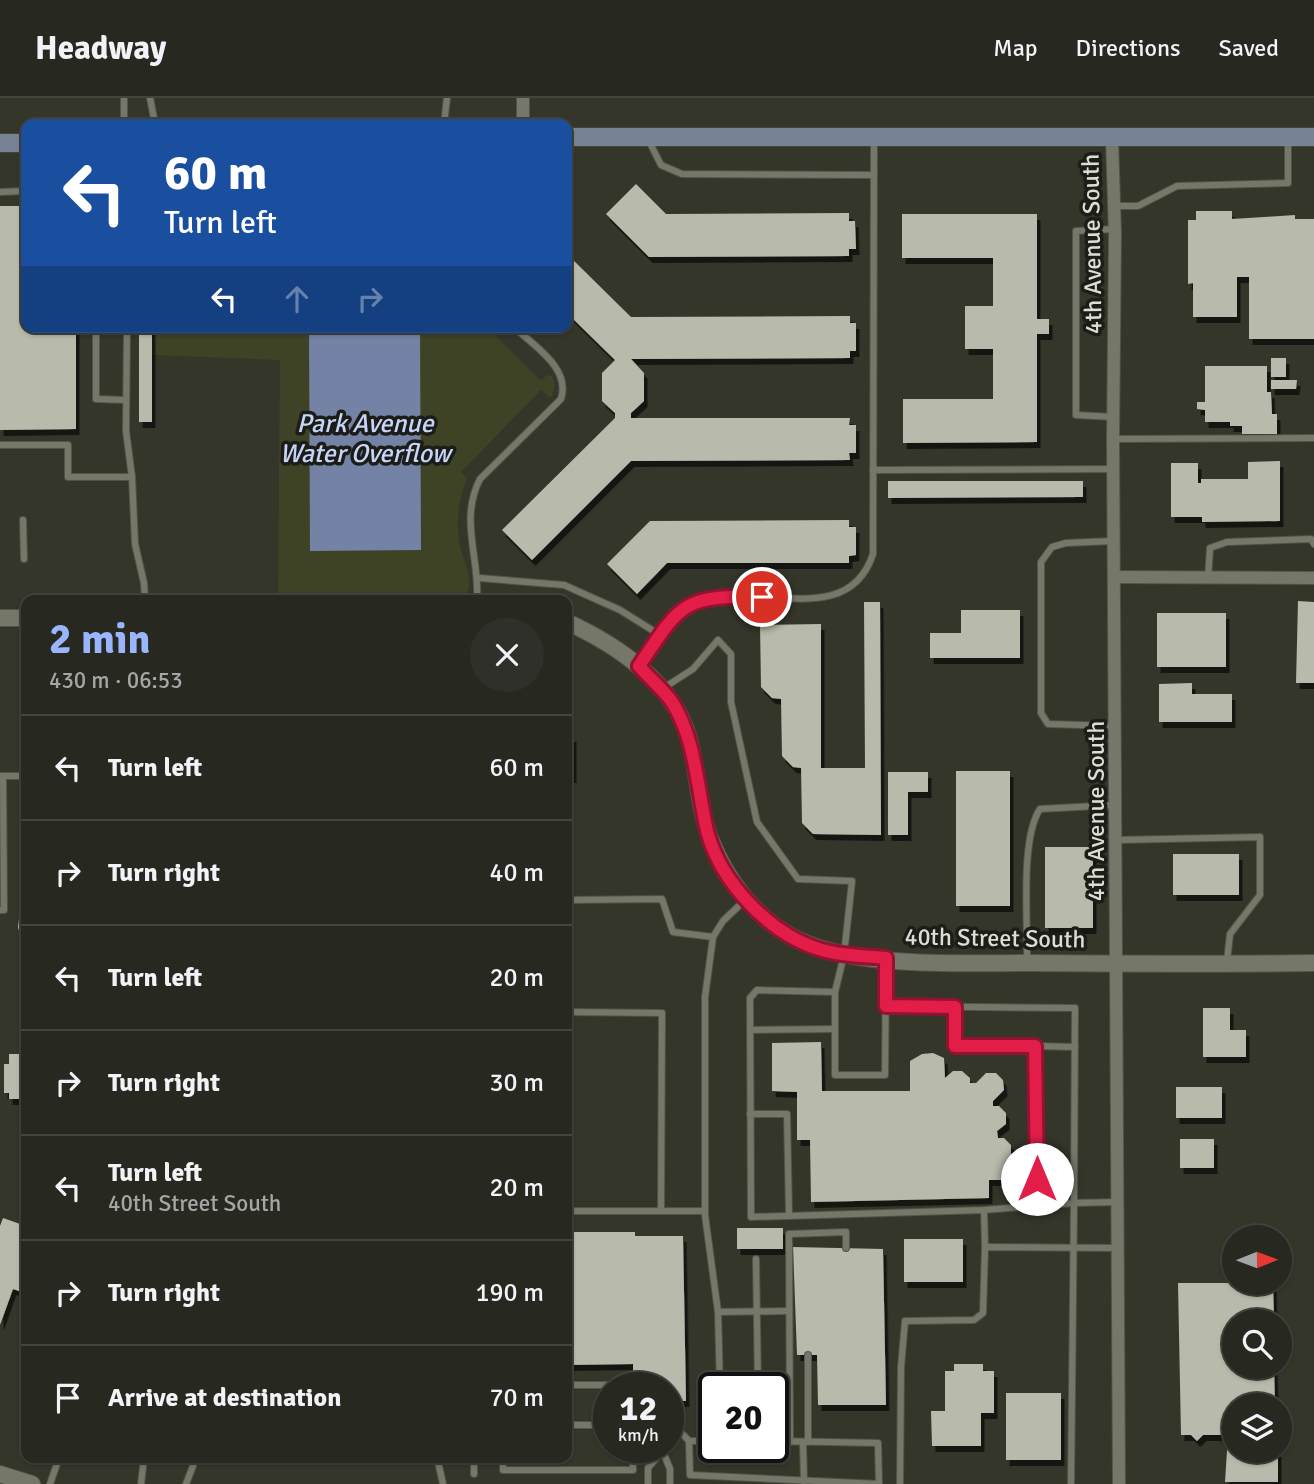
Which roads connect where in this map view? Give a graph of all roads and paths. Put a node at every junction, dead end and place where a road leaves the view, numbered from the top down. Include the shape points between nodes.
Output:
1 (124, 98) edge
2 (150, 98) edge
3 (447, 98) edge
4 (523, 98) edge
5 (124, 119) edge
6 (154, 119) edge
7 (445, 119) edge
8 (523, 119) edge
9 (874, 136) junction
10 (1314, 136) edge
11 (572, 137) edge
12 (647, 137) junction
13 (1288, 137) junction
14 (1112, 139) junction
15 (0, 143) edge
16 (21, 143) edge
17 (874, 175) junction
18 (21, 191) edge
19 (0, 192) edge
20 (1115, 206) junction
21 (1115, 229) junction
22 (96, 333) edge
23 (127, 333) edge
24 (520, 333) edge
25 (126, 400) junction
26 (1114, 417) junction
27 (1313, 438) edge
28 (1114, 439) junction
29 (0, 445) edge
30 (1115, 469) junction
31 (873, 470) junction
32 (132, 477) junction
33 (23, 520) dead end
34 (1115, 541) junction
35 (1314, 544) edge
36 (24, 559) dead end
37 (1115, 577) junction
38 (479, 578) junction
39 (1208, 578) junction
40 (1314, 578) edge
41 (145, 595) edge
42 (477, 595) edge
43 (0, 618) edge
44 (21, 618) edge
45 (572, 624) edge
46 (660, 635) junction
47 (639, 666) junction
48 (661, 690) junction
49 (1117, 726) junction
50 (1, 776) edge
51 (21, 776) edge
52 (1117, 805) junction
53 (1116, 840) junction
54 (746, 899) junction
55 (572, 900) edge
56 (0, 910) edge
57 (713, 937) junction
58 (844, 955) junction
59 (886, 958) junction
60 (1027, 963) junction
61 (1117, 963) junction
62 (1227, 964) junction
63 (1314, 964) edge
64 (835, 992) junction
65 (886, 1006) junction
66 (955, 1007) junction
67 (572, 1012) edge
68 (835, 1029) junction
69 (750, 1030) junction
70 (1035, 1046) junction
71 (1075, 1047) junction
72 (750, 1114) junction
73 (1118, 1202) junction
74 (1074, 1203) junction
75 (1037, 1205) junction
76 (984, 1210) junction
77 (572, 1211) edge
78 (661, 1211) junction
79 (705, 1211) junction
80 (789, 1215) junction
81 (985, 1247) junction
82 (846, 1248) dead end
83 (1119, 1248) junction
84 (1073, 1249) junction
85 (756, 1259) dead end
86 (757, 1311) junction
87 (789, 1311) junction
88 (718, 1312) junction
89 (808, 1355) dead end
90 (720, 1372) edge
91 (758, 1372) edge
92 (572, 1385) edge
93 (593, 1385) edge
94 (593, 1425) edge
95 (572, 1426) edge
96 (684, 1436) edge
97 (689, 1441) junction
98 (698, 1441) edge
99 (790, 1442) joint
100 (805, 1442) junction
101 (57, 1463) edge
102 (143, 1463) edge
103 (194, 1463) edge
104 (438, 1463) edge
105 (474, 1463) edge
106 (503, 1463) edge
107 (633, 1463) edge
108 (652, 1463) edge
109 (667, 1463) edge
110 (0, 1474) edge
111 (474, 1474) dead end
112 (804, 1483) edge
113 (32, 1484) edge
114 (50, 1484) edge
115 (141, 1484) edge
116 (186, 1484) edge
117 (443, 1484) edge
118 (648, 1484) edge
119 (670, 1484) edge
120 (900, 1484) edge
121 (1071, 1484) edge
122 (1119, 1484) edge

1 - 5 lane
2 - 6 lane
3 - 7 lane
4 - 8 street
9 - 12 main road
9 - 14 main road
9 - 17 lane
10 - 13 main road
11 - 12 main road
12 - 17 lane via 661,165 682,174
13 - 14 main road
13 - 20 lane via 1289,183 1177,186 1138,206
14 - 20 street, 4th Avenue South
15 - 16 main road
17 - 31 lane
18 - 19 lane
20 - 21 street, 4th Avenue South
21 - 26 street, 4th Avenue South
21 - 26 lane via 1076,231 1076,415
22 - 25 lane via 96,399
23 - 25 lane
24 - 38 lane via 553,364 565,388 556,405 480,479 472,495 470,544
25 - 32 lane
26 - 28 street, 4th Avenue South
27 - 28 lane
28 - 30 street, 4th Avenue South
29 - 32 lane via 68,445 68,477
30 - 31 lane
30 - 34 street, 4th Avenue South
31 - 46 lane via 873,554 862,578 851,588 817,598 701,598 671,618
32 - 41 lane via 135,544
33 - 36 lane
34 - 37 street, 4th Avenue South
34 - 49 lane via 1066,543 1052,547 1041,562 1041,713 1048,724
35 - 39 lane via 1311,539 1227,542 1210,548
37 - 39 street
37 - 49 street, 4th Avenue South
38 - 42 lane
38 - 46 lane via 564,585 620,610
39 - 40 street
43 - 44 street
45 - 47 street, 40th Street South via 603,639
46 - 47 lane
47 - 48 street, 40th Street South
48 - 54 street, 40th Street South via 689,737 713,845
48 - 58 lane via 693,669 718,640 731,654 731,702 757,822 798,879 852,881
49 - 52 street, 4th Avenue South
50 - 51 lane
50 - 56 lane via 4,910
52 - 53 street, 4th Avenue South
52 - 60 lane via 1040,809 1032,821
53 - 61 street, 4th Avenue South
53 - 62 lane via 1260,837 1260,895 1230,934
54 - 57 lane
54 - 58 street, 40th Street South via 795,939
55 - 57 lane via 662,899 673,932
57 - 79 lane via 705,997
58 - 59 street, 40th Street South
58 - 64 lane
59 - 60 street, 40th Street South
59 - 65 lane
60 - 61 street, 40th Street South
61 - 62 street, 40th Street South
61 - 73 street, 4th Avenue South
62 - 63 street, 40th Street South
64 - 68 lane
64 - 69 lane via 757,990 750,998
65 - 66 lane
65 - 68 lane via 885,1074 835,1075
66 - 70 lane via 955,1046
66 - 71 lane via 1075,1008
67 - 78 lane via 662,1013
68 - 69 lane
69 - 72 lane
70 - 71 lane
70 - 75 lane
71 - 74 lane
72 - 80 lane via 787,1114
72 - 80 lane via 751,1217
73 - 74 lane
73 - 83 street, 4th Avenue South
74 - 75 lane
74 - 84 lane
75 - 76 lane
76 - 80 lane
76 - 81 lane
77 - 78 lane
78 - 79 lane
79 - 88 lane
81 - 84 lane
81 - 120 lane via 983,1314 974,1320 905,1321
82 - 87 lane via 846,1232 789,1234
83 - 84 lane
83 - 122 street, 4th Avenue South
84 - 121 lane
85 - 86 lane
86 - 87 lane
86 - 88 lane
86 - 91 lane
87 - 99 lane
88 - 90 lane
89 - 100 lane
92 - 93 lane
94 - 95 lane
96 - 97 lane
97 - 98 lane
97 - 112 lane via 691,1475
99 - 100 lane
100 - 112 lane
100 - 112 lane via 878,1443 879,1484
101 - 114 lane
102 - 115 lane
103 - 116 lane
104 - 117 lane
105 - 111 lane
106 - 107 lane via 503,1470 633,1470
108 - 118 lane
109 - 119 lane
110 - 113 street

